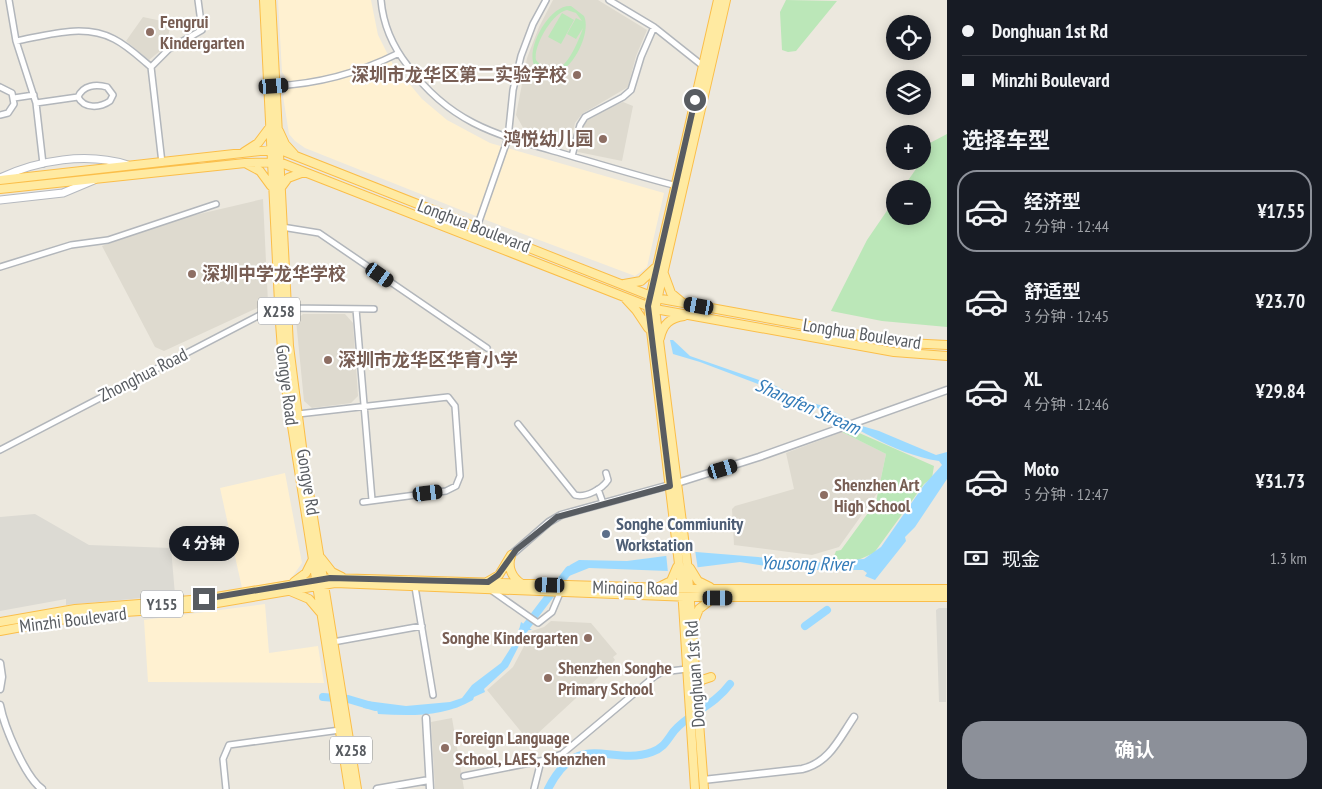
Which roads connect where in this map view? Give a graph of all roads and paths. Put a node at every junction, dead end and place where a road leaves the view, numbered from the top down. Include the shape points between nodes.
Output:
1 (9, 0) edge
2 (198, 0) edge
3 (264, 0) edge
4 (271, 0) edge
5 (381, 0) edge
6 (546, 0) edge
7 (609, 0) edge
8 (718, 0) edge
9 (726, 0) edge
10 (654, 28) junction
11 (16, 41) junction
12 (399, 53) junction
13 (703, 66) junction
14 (151, 67) junction
15 (274, 86) junction
16 (0, 87) edge
17 (34, 95) junction
18 (78, 97) junction
19 (14, 98) junction
20 (36, 103) junction
21 (0, 115) edge
22 (276, 118) junction
23 (270, 127) junction
24 (508, 138) junction
25 (274, 150) junction
26 (238, 154) junction
27 (572, 156) junction
28 (298, 157) junction
29 (275, 162) junction
30 (162, 163) junction
31 (43, 164) junction
32 (245, 164) junction
33 (131, 166) junction
34 (305, 172) junction
35 (0, 179) edge
36 (98, 179) junction
37 (679, 187) junction
38 (0, 189) edge
39 (276, 191) junction
40 (0, 200) edge
41 (216, 204) dead end
42 (281, 227) junction
43 (477, 227) junction
44 (473, 237) junction
45 (0, 268) edge
46 (660, 268) junction
47 (620, 284) junction
48 (622, 296) junction
49 (653, 297) junction
50 (684, 304) junction
51 (282, 306) junction
52 (652, 307) junction
53 (356, 309) junction
54 (374, 309) dead end
55 (690, 316) junction
56 (650, 332) junction
57 (660, 333) junction
58 (947, 345) edge
59 (487, 348) dead end
60 (947, 356) edge
61 (947, 390) edge
62 (364, 406) junction
63 (298, 414) junction
64 (518, 424) dead end
65 (0, 450) edge
66 (606, 473) dead end
67 (674, 484) junction
68 (598, 489) junction
69 (372, 500) junction
70 (363, 502) dead end
71 (602, 503) junction
72 (681, 550) junction
73 (512, 555) junction
74 (316, 556) junction
75 (684, 572) junction
76 (344, 578) junction
77 (320, 582) junction
78 (485, 583) junction
79 (522, 584) junction
80 (415, 587) junction
81 (288, 588) junction
82 (655, 588) junction
83 (947, 589) edge
84 (490, 590) junction
85 (560, 593) junction
86 (686, 593) junction
87 (717, 593) junction
88 (947, 597) edge
89 (323, 618) junction
90 (0, 622) edge
91 (422, 626) junction
92 (0, 631) edge
93 (692, 631) junction
94 (333, 642) junction
95 (0, 663) edge
96 (687, 670) junction
97 (711, 677) dead end
98 (337, 688) junction
99 (696, 688) junction
100 (0, 689) edge
101 (433, 695) dead end
102 (694, 700) junction
103 (0, 705) edge
104 (341, 712) junction
105 (854, 717) dead end
106 (426, 718) dead end
107 (3, 726) edge
108 (340, 730) junction
109 (541, 761) junction
110 (464, 776) dead end
111 (429, 780) junction
112 (703, 780) junction
113 (42, 789) edge
114 (226, 789) edge
115 (349, 789) edge
116 (357, 789) edge
117 (377, 789) edge
118 (430, 789) edge
119 (534, 789) edge
120 (695, 789) edge
121 (704, 789) edge

1 - 11 street
2 - 14 street via 202,30 169,49
3 - 23 main road, X258
4 - 15 main road, X258
5 - 12 street via 388,32
6 - 24 street via 528,34 518,68
7 - 10 street
8 - 13 main road, Donghuan 1st Rd
9 - 37 main road, Donghuan 1st Rd
10 - 13 street
10 - 27 street via 641,57 632,90 585,118 578,129
11 - 14 street via 71,31 96,32 120,42
11 - 17 street
12 - 15 street via 338,77
12 - 24 street via 440,103 472,124
13 - 37 main road, Donghuan 1st Rd
14 - 30 street
15 - 22 main road, X258
16 - 19 street via 8,89
17 - 19 street
17 - 20 street
18 - 18 street via 83,90 96,86 110,89 113,95 110,102 97,106 84,103
18 - 20 street
19 - 21 street via 12,109
20 - 31 street
22 - 25 main road, X258
22 - 28 main road via 285,144
23 - 25 main road, X258
23 - 26 main road via 254,146
24 - 27 street
24 - 43 street
25 - 26 main road, Longhua Boulevard
25 - 28 main road, Longhua Boulevard
25 - 29 main road, X258
26 - 30 main road, Longhua Boulevard
27 - 37 street
28 - 43 main road, Longhua Boulevard
29 - 32 main road, Longhua Boulevard
29 - 34 main road, Longhua Boulevard
29 - 39 main road, Gongye Rd / X258
30 - 33 main road, Longhua Boulevard
31 - 33 main road via 93,158
31 - 35 main road via 25,166
32 - 36 main road, Longhua Boulevard
32 - 39 main road via 264,174
33 - 35 main road, Longhua Boulevard
34 - 39 main road via 288,178
34 - 44 main road, Longhua Boulevard
36 - 38 main road, Longhua Boulevard
36 - 40 main road via 63,193
37 - 46 main road, Donghuan 1st Rd
39 - 42 main road, Gongye Rd / X258
39 - 51 main road, Gongye Road / X258
41 - 45 street via 108,240 71,245
42 - 51 main road, Gongye Rd / X258
42 - 59 street via 319,233
43 - 44 street
43 - 47 main road, Longhua Boulevard
44 - 48 main road, Longhua Boulevard
46 - 47 main road via 640,281
46 - 49 main road, Donghuan 1st Rd
46 - 50 main road via 668,288
47 - 49 main road, Longhua Boulevard
48 - 52 main road, Longhua Boulevard
48 - 56 main road
49 - 50 main road, Longhua Boulevard
49 - 52 main road, Donghuan 1st Rd
50 - 58 main road, Longhua Boulevard via 879,339
51 - 53 street
51 - 63 main road, Gongye Rd / X258
51 - 65 street, Zhonghua Road
51 - 74 main road, Gongye Road / X258 via 284,375
52 - 55 main road, Longhua Boulevard
52 - 56 main road, Donghuan 1st Rd
52 - 57 main road, Donghuan 1st Rd
53 - 54 street
53 - 62 street
55 - 57 main road via 671,320
55 - 60 main road, Longhua Boulevard via 894,352
56 - 67 main road, Donghuan 1st Rd
57 - 67 main road, Donghuan 1st Rd
61 - 67 street
62 - 63 street
62 - 69 street
62 - 69 street via 448,396 455,406 460,476 456,486 446,491
63 - 74 main road, Gongye Rd / X258
64 - 68 street via 576,495
66 - 68 street via 607,482
67 - 71 street
67 - 72 main road, Donghuan 1st Rd
68 - 71 street
69 - 70 street
71 - 73 street via 557,517
72 - 75 main road, Donghuan 1st Rd via 679,562
72 - 75 main road, Donghuan 1st Rd via 687,562
73 - 78 main road via 496,578
73 - 79 main road via 511,571
74 - 76 main road via 332,572
74 - 77 main road, Gongye Road / X258
74 - 81 main road via 306,573
75 - 82 main road
75 - 86 main road, Donghuan 1st Rd
75 - 87 main road
76 - 77 main road, Minqing Road
76 - 78 main road, Minqing Road
77 - 80 main road, Minqing Road
77 - 81 main road, Minzhi Boulevard / Y155
77 - 89 main road, Gongye Road / X258
77 - 94 main road, X258
78 - 79 main road, Minqing Road
79 - 82 main road, Minqing Road
80 - 84 main road, Minqing Road
80 - 91 street
81 - 89 main road via 309,599
81 - 90 main road, Minzhi Boulevard / Y155 via 182,602 57,611
81 - 92 main road, Minzhi Boulevard / Y155 via 188,608 74,616
82 - 86 main road, Minqing Road
83 - 87 main road, Minqing Road
84 - 85 main road, Minqing Road
84 - 85 street via 536,622 549,616
85 - 86 main road, Minqing Road
86 - 87 main road, Minqing Road
86 - 93 main road, Donghuan 1st Rd
86 - 96 main road, Donghuan 1st Rd
87 - 88 main road, Minqing Road
87 - 93 main road via 699,609
89 - 98 main road, X258
91 - 94 street
91 - 101 street
93 - 99 main road, Donghuan 1st Rd
94 - 98 main road, X258
95 - 100 street
96 - 102 main road, Donghuan 1st Rd
96 - 109 street via 662,672 655,676 562,754
97 - 99 main road via 702,680
98 - 104 main road, X258
99 - 102 main road, Donghuan 1st Rd
102 - 112 main road, Donghuan 1st Rd
102 - 120 main road, Donghuan 1st Rd via 691,734
103 - 107 street
104 - 108 main road, X258
104 - 116 main road, X258
105 - 112 street via 827,756 816,765
106 - 111 street
107 - 113 street via 32,779
108 - 114 street via 229,744 223,759
108 - 115 main road, X258
109 - 110 street
109 - 119 street
111 - 117 street
111 - 118 street
112 - 121 main road, Donghuan 1st Rd

